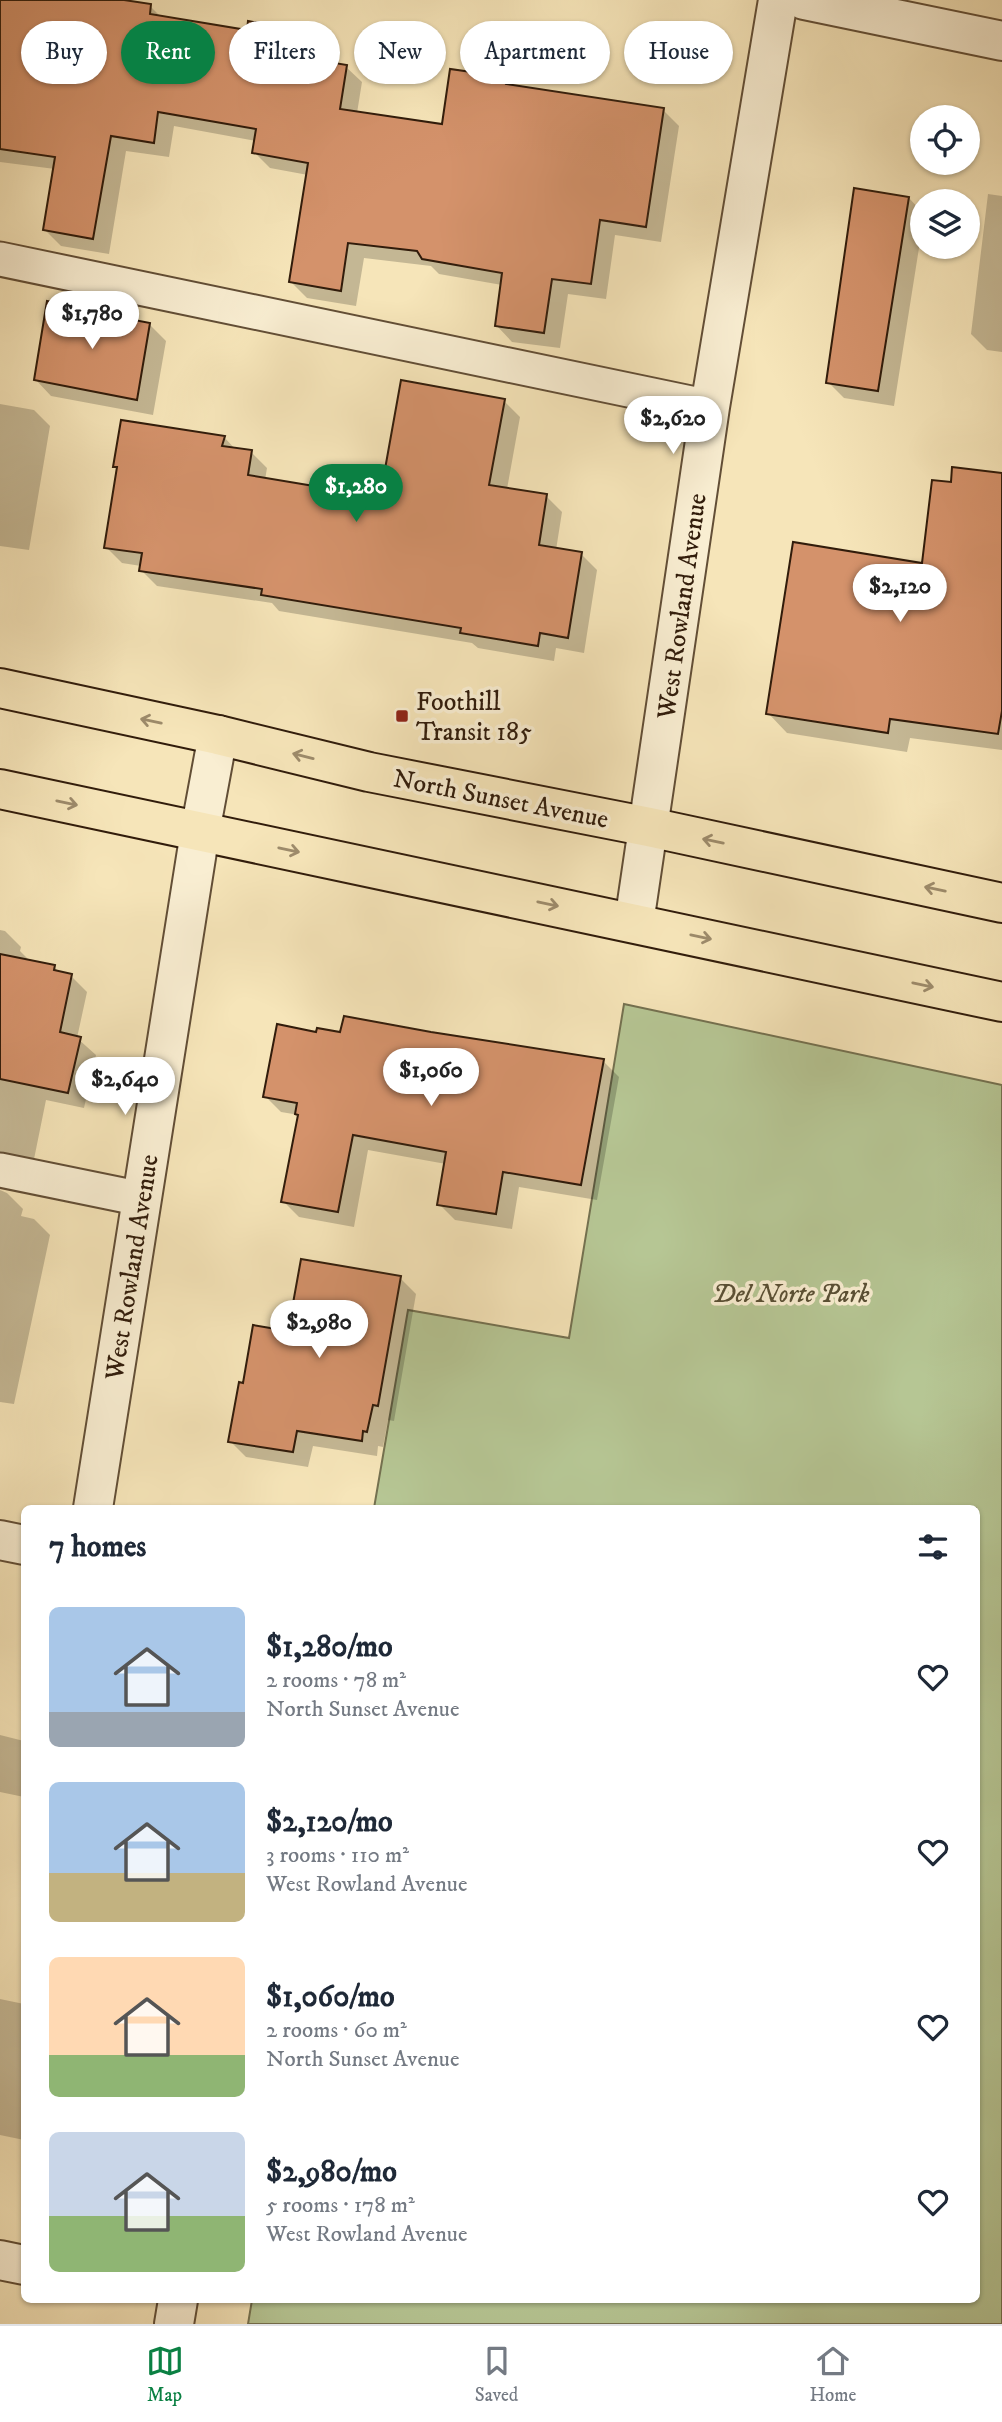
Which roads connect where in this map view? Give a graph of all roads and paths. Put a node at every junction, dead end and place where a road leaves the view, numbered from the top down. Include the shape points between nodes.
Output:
1 (778, 0) edge
2 (804, 0) edge
3 (1002, 41) edge
4 (0, 259) edge
5 (710, 407) junction
6 (0, 688) edge
7 (218, 735) junction
8 (0, 789) edge
9 (649, 827) junction
10 (200, 832) junction
11 (1002, 903) edge
12 (634, 923) junction
13 (1002, 1002) edge
14 (0, 1170) edge
15 (142, 1199) junction
16 (93, 1505) edge
17 (0, 1540) edge
18 (21, 1544) edge
19 (0, 2260) edge
20 (21, 2264) edge
21 (178, 2303) edge
22 (174, 2324) edge

1 - 5 street, West Rowland Avenue
2 - 3 street
4 - 5 lane
5 - 9 street, West Rowland Avenue
7 -> 6 main road, North Sunset Avenue
9 -> 7 main road, North Sunset Avenue via 369,772
7 - 10 street, West Rowland Avenue
8 -> 10 main road
11 -> 9 main road, North Sunset Avenue
9 - 12 street, West Rowland Avenue
10 -> 12 main road
10 - 15 street, West Rowland Avenue
12 -> 13 main road
14 - 15 lane
15 - 16 street, West Rowland Avenue
17 - 18 street
19 - 20 street
21 - 22 street

